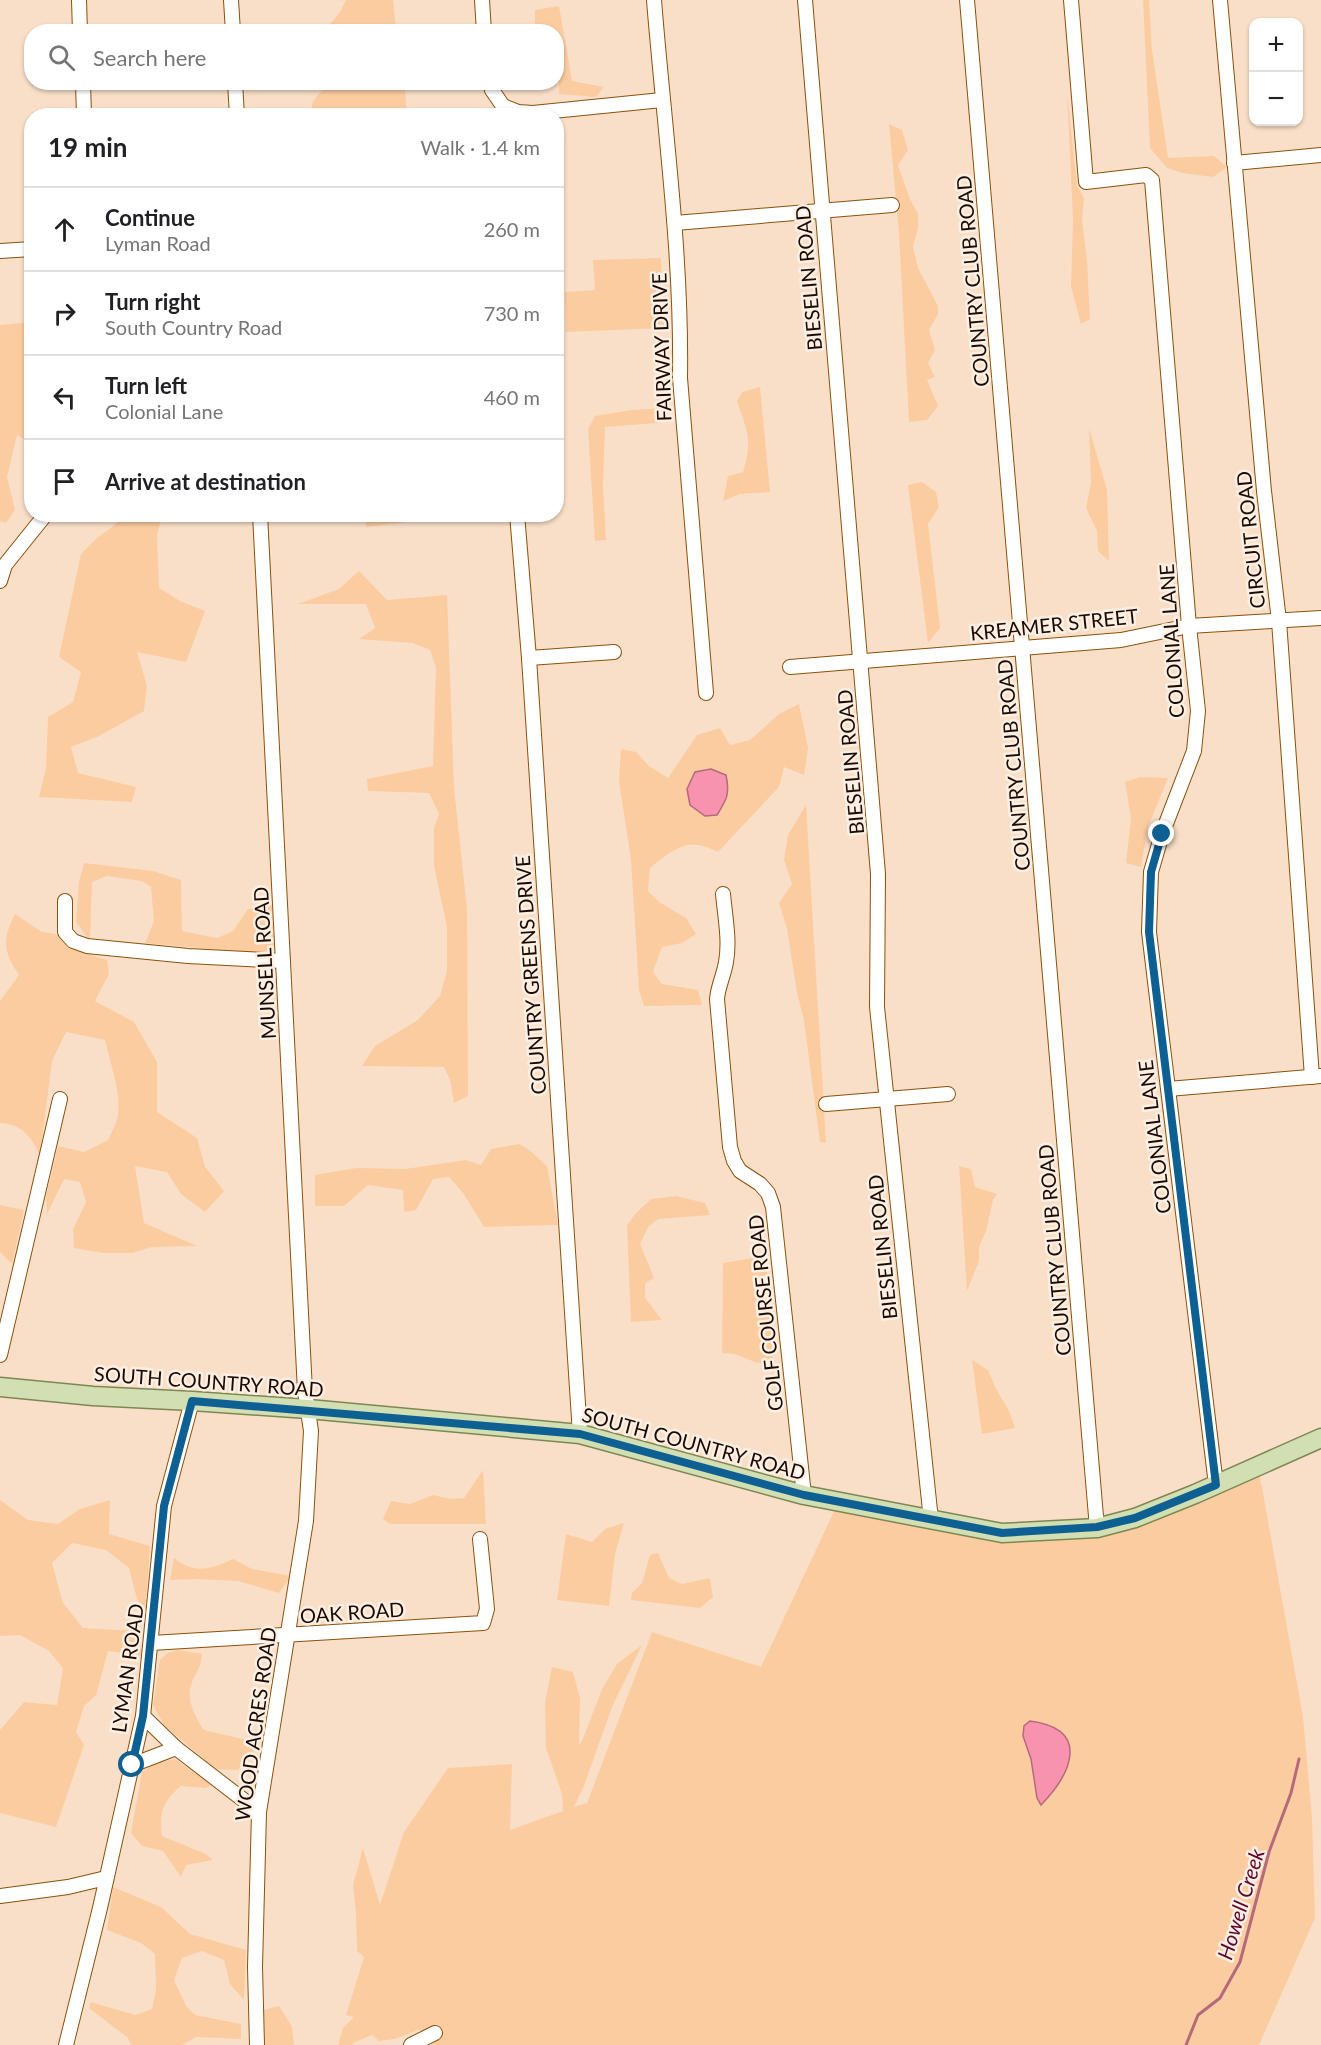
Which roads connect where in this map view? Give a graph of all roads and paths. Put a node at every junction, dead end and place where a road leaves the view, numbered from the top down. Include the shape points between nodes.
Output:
1 (79, 0) edge
2 (231, 0) edge
3 (482, 0) edge
4 (654, 0) edge
5 (805, 0) edge
6 (967, 0) edge
7 (1071, 0) edge
8 (1220, 0) edge
9 (80, 24) edge
10 (232, 24) edge
11 (484, 24) edge
12 (83, 90) edge
13 (235, 90) edge
14 (492, 90) edge
15 (662, 100) junction
16 (84, 108) edge
17 (237, 108) edge
18 (500, 108) edge
19 (564, 110) edge
20 (1321, 155) edge
21 (1234, 163) junction
22 (892, 205) dead end
23 (822, 211) junction
24 (675, 223) junction
25 (24, 250) edge
26 (0, 251) edge
27 (40, 522) edge
28 (260, 522) edge
29 (518, 522) edge
30 (0, 581) edge
31 (1321, 618) edge
32 (1279, 621) junction
33 (1189, 626) junction
34 (1022, 648) junction
35 (614, 652) dead end
36 (529, 658) junction
37 (861, 662) junction
38 (790, 667) dead end
39 (706, 693) dead end
40 (723, 894) dead end
41 (65, 901) dead end
42 (283, 961) junction
43 (1316, 1076) edge
44 (1168, 1089) junction
45 (948, 1094) dead end
46 (886, 1098) junction
47 (60, 1099) dead end
48 (826, 1104) dead end
49 (0, 1355) edge
50 (0, 1387) edge
51 (192, 1401) junction
52 (308, 1409) junction
53 (580, 1434) junction
54 (1321, 1438) edge
55 (1216, 1485) junction
56 (804, 1495) junction
57 (931, 1520) junction
58 (1097, 1527) junction
59 (480, 1539) dead end
60 (287, 1635) junction
61 (151, 1643) junction
62 (143, 1716) junction
63 (176, 1748) junction
64 (132, 1765) junction
65 (259, 1812) junction
66 (106, 1878) junction
67 (0, 1896) edge
68 (435, 2033) dead end
69 (66, 2045) edge
70 (257, 2045) edge
71 (411, 2045) edge

1 - 9 street
2 - 10 street
3 - 11 street
4 - 15 street, FAIRWAY DRIVE
5 - 23 street, BIESELIN ROAD
6 - 34 street, COUNTRY CLUB ROAD
7 - 33 street, COLONIAL LANE via 1086,182 1135,175 1146,175 1152,180
8 - 21 street, CIRCUIT ROAD
12 - 16 street
13 - 17 street
14 - 18 street
15 - 19 street
15 - 24 street, FAIRWAY DRIVE
20 - 21 street
21 - 32 street, CIRCUIT ROAD
22 - 23 street
23 - 24 street
23 - 37 street, BIESELIN ROAD
24 - 39 street, FAIRWAY DRIVE via 680,378
25 - 26 street
27 - 30 street via 5,565
28 - 42 street, MUNSELL ROAD
29 - 36 street, COUNTRY GREENS DRIVE
31 - 32 street, KREAMER STREET
32 - 33 street, KREAMER STREET
32 - 43 street, CIRCUIT ROAD
33 - 34 street, KREAMER STREET via 1121,640
33 - 44 street, COLONIAL LANE via 1197,734 1156,854 1149,892 1149,932
34 - 37 street, KREAMER STREET
34 - 58 street, COUNTRY CLUB ROAD
35 - 36 street
36 - 53 street, COUNTRY GREENS DRIVE
37 - 38 street, KREAMER STREET
37 - 46 street, BIESELIN ROAD via 878,874 878,1007
40 - 56 street, GOLF COURSE ROAD via 727,948 717,999 730,1147 740,1171 760,1184 773,1207
41 - 42 street via 65,932 73,941 87,946
42 - 52 street, MUNSELL ROAD
43 - 44 street
44 - 55 street, COLONIAL LANE
45 - 46 street
46 - 48 street
46 - 57 street, BIESELIN ROAD
47 - 49 street
50 - 51 main road, SOUTH COUNTRY ROAD
51 - 52 main road, SOUTH COUNTRY ROAD
51 - 61 street, LYMAN ROAD via 164,1506
52 - 53 main road, SOUTH COUNTRY ROAD
52 - 60 street, WOOD ACRES ROAD via 311,1431 306,1521
53 - 56 main road, SOUTH COUNTRY ROAD
54 - 55 main road, SOUTH COUNTRY ROAD
55 - 58 main road, SOUTH COUNTRY ROAD via 1135,1518
56 - 57 main road, SOUTH COUNTRY ROAD
57 - 58 main road, SOUTH COUNTRY ROAD via 1002,1533
59 - 60 street, OAK ROAD via 488,1609 483,1623
60 - 61 street, OAK ROAD
60 - 65 street, WOOD ACRES ROAD
61 - 62 street, LYMAN ROAD
62 - 63 street
62 - 64 street, LYMAN ROAD
63 - 64 street
63 - 65 street
64 - 66 street, LYMAN ROAD
65 - 70 street, WOOD ACRES ROAD
66 - 67 street
66 - 69 street, LYMAN ROAD
68 - 71 street

